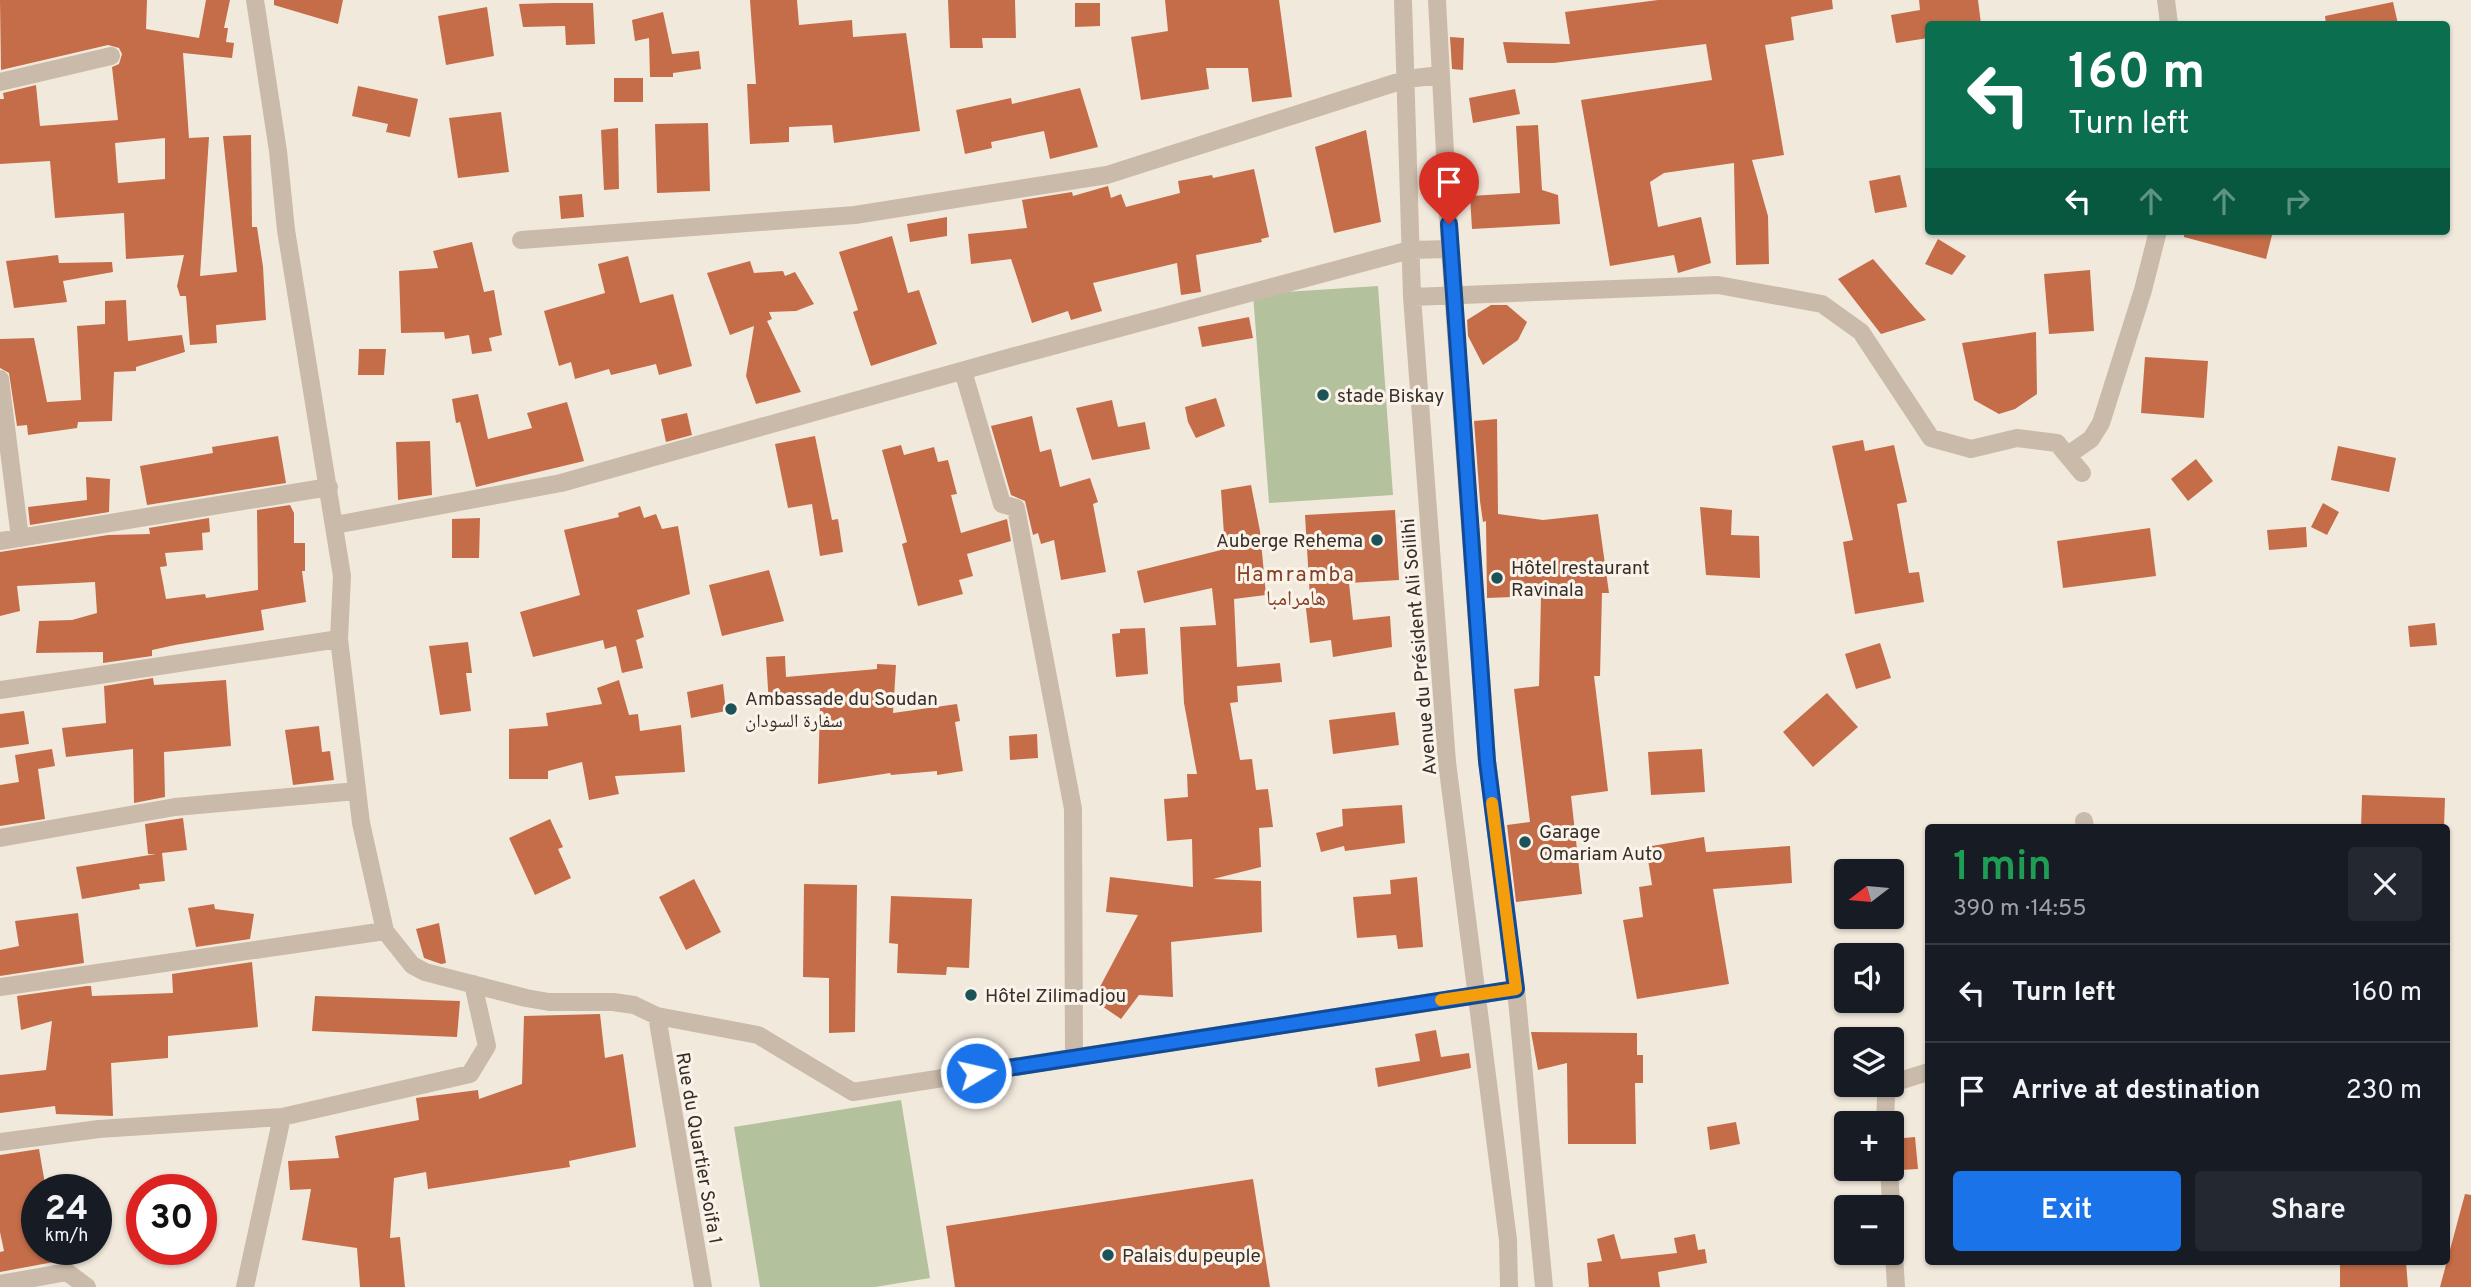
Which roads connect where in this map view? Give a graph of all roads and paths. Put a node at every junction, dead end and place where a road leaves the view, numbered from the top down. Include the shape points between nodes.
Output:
1 (255, 0) edge
2 (1403, 0) edge
3 (1437, 0) edge
4 (2166, 0) edge
5 (2169, 21) edge
6 (111, 55) dead end
7 (1440, 75) junction
8 (1407, 79) junction
9 (0, 82) edge
10 (2157, 235) edge
11 (521, 240) dead end
12 (1450, 249) junction
13 (1410, 250) junction
14 (1412, 297) junction
15 (1454, 297) junction
16 (963, 371) junction
17 (0, 380) edge
18 (2068, 456) junction
19 (2082, 473) dead end
20 (329, 487) junction
21 (335, 524) junction
22 (20, 538) junction
23 (0, 541) edge
24 (339, 639) junction
25 (0, 690) edge
26 (357, 791) junction
27 (0, 838) edge
28 (385, 931) junction
29 (473, 984) junction
30 (0, 987) edge
31 (1516, 989) junction
32 (1477, 995) junction
33 (657, 1016) junction
34 (1074, 1058) junction
35 (1925, 1073) edge
36 (1885, 1111) edge
37 (282, 1117) junction
38 (0, 1142) edge
39 (1890, 1181) edge
40 (0, 1284) edge
41 (87, 1287) edge
42 (245, 1287) edge
43 (703, 1287) edge
44 (1509, 1287) edge
45 (1544, 1287) edge
46 (1896, 1287) edge

1 - 20 street via 286,230
2 - 8 street, Avenue du Président Ali Soilihi
3 - 7 street
4 - 5 street
6 - 9 street
7 - 8 street
7 - 12 street
8 - 11 street via 1107,175 855,215
8 - 13 street, Avenue du Président Ali Soilihi
10 - 18 street via 2101,423 2091,439
12 - 13 street
12 - 15 street
13 - 14 street, Avenue du Président Ali Soilihi
13 - 16 street
14 - 15 street
14 - 32 street, Avenue du Président Ali Soilihi via 1447,761
15 - 18 street via 1718,285 1822,303 1861,332 1931,438 1971,449 2017,438 2057,443
15 - 31 street via 1487,761
16 - 21 street via 561,483
16 - 34 street via 1002,503 1016,508 1073,810
17 - 22 street
18 - 19 street
20 - 21 street
20 - 22 street
21 - 24 street via 342,576
22 - 23 street
24 - 25 street
24 - 26 street
26 - 27 street via 175,807
26 - 28 street
28 - 29 street via 412,965
28 - 30 street
29 - 33 street via 549,1002 624,1003
29 - 37 street via 487,1046 470,1074
31 - 32 street
31 - 45 street
32 - 34 street
32 - 44 street, Avenue du Président Ali Soilihi via 1508,1240
33 - 34 street via 758,1035 853,1092
33 - 43 street, Rue du Quartier Soifa 1
35 - 36 street via 1894,1083 1886,1096
37 - 38 street via 100,1129
37 - 42 street
39 - 46 street
40 - 41 street via 67,1272

